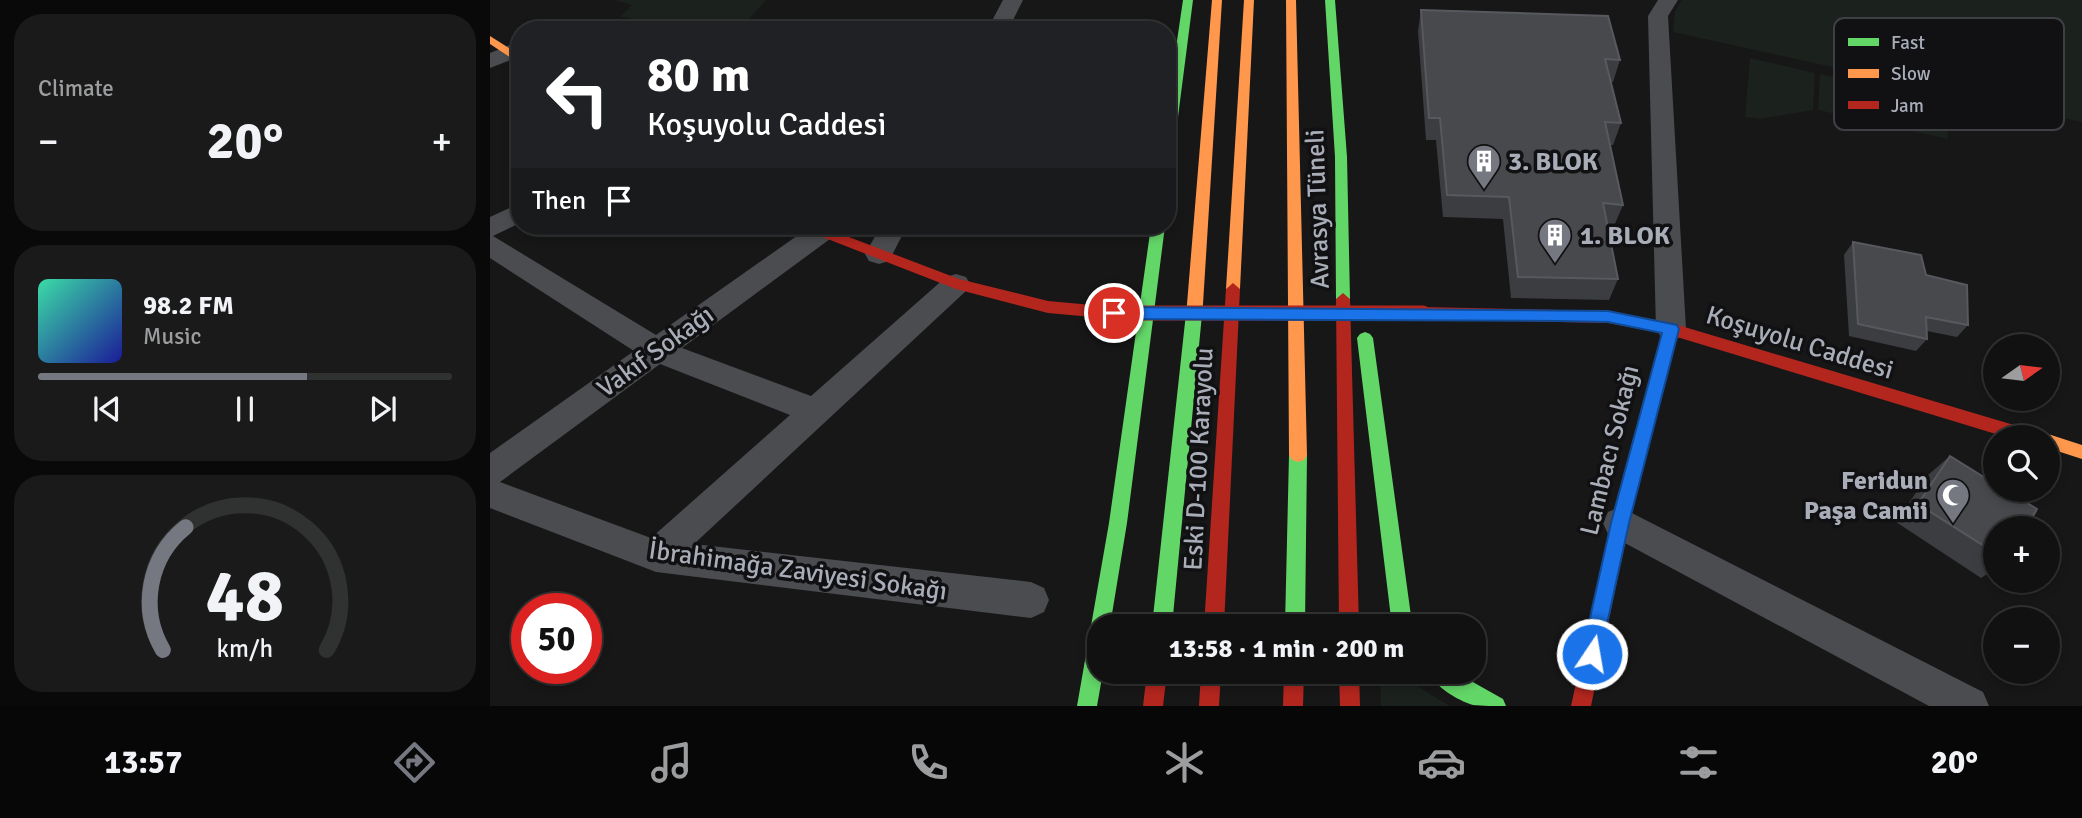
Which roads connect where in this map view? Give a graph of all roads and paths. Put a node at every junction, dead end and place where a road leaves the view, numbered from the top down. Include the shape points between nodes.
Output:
1 (1013, 0) edge
2 (1188, 0) edge
3 (1217, 0) edge
4 (1249, 0) edge
5 (1291, 0) edge
6 (1330, 0) edge
7 (1668, 0) edge
8 (1002, 21) edge
9 (490, 39) edge
10 (507, 58) edge
11 (1176, 89) edge
12 (1341, 157) junction
13 (511, 217) edge
14 (490, 228) edge
15 (806, 235) edge
16 (830, 235) edge
17 (889, 235) edge
18 (1157, 235) edge
19 (490, 245) edge
20 (879, 254) junction
21 (956, 284) junction
22 (1671, 329) junction
23 (656, 349) junction
24 (815, 411) junction
25 (1991, 425) edge
26 (2060, 446) edge
27 (2082, 452) edge
28 (490, 471) edge
29 (490, 493) edge
30 (1620, 523) junction
31 (656, 556) junction
32 (1031, 600) dead end
33 (1102, 614) edge
34 (1163, 614) edge
35 (1215, 614) edge
36 (1295, 614) edge
37 (1349, 614) edge
38 (1400, 614) edge
39 (1091, 684) edge
40 (1156, 684) edge
41 (1210, 684) edge
42 (1294, 684) edge
43 (1349, 684) edge
44 (1454, 684) edge
45 (1087, 706) edge
46 (1153, 706) edge
47 (1209, 706) edge
48 (1293, 706) edge
49 (1350, 706) edge
50 (1496, 706) edge
51 (1581, 706) edge
52 (1969, 706) edge

1 - 8 street
2 - 11 main road
3 - 34 main road via 1190,369
4 - 35 main road, Eski D-100 Karayolu
5 - 36 main road via 1298,482
6 - 12 main road, Avrasya Tüneli
7 - 22 street, Lambacı Sokağı via 1658,16
9 - 10 main road
12 - 37 main road, Avrasya Tüneli
12 - 38 main road
13 - 14 street
15 - 23 street, Vakıf Sokağı
16 - 20 main road, Koşuyolu Caddesi
17 - 20 street
18 - 33 main road
19 - 23 street
20 - 21 main road, Koşuyolu Caddesi
21 - 22 main road, Koşuyolu Caddesi, bridge via 1048,307 1114,313 1608,317
21 - 24 street
22 - 25 main road, Koşuyolu Caddesi
22 - 30 main road, Lambacı Sokağı
23 - 24 street
23 - 28 street, Vakıf Sokağı
24 - 31 street
26 - 27 main road
29 - 31 street, İbrahimağa Zaviyesi Sokağı
30 - 51 main road, Lambacı Sokağı
30 - 52 street
31 - 32 street, İbrahimağa Zaviyesi Sokağı
39 - 45 main road
40 - 46 main road
41 - 47 main road
42 - 48 main road
43 - 49 main road
44 - 50 main road

